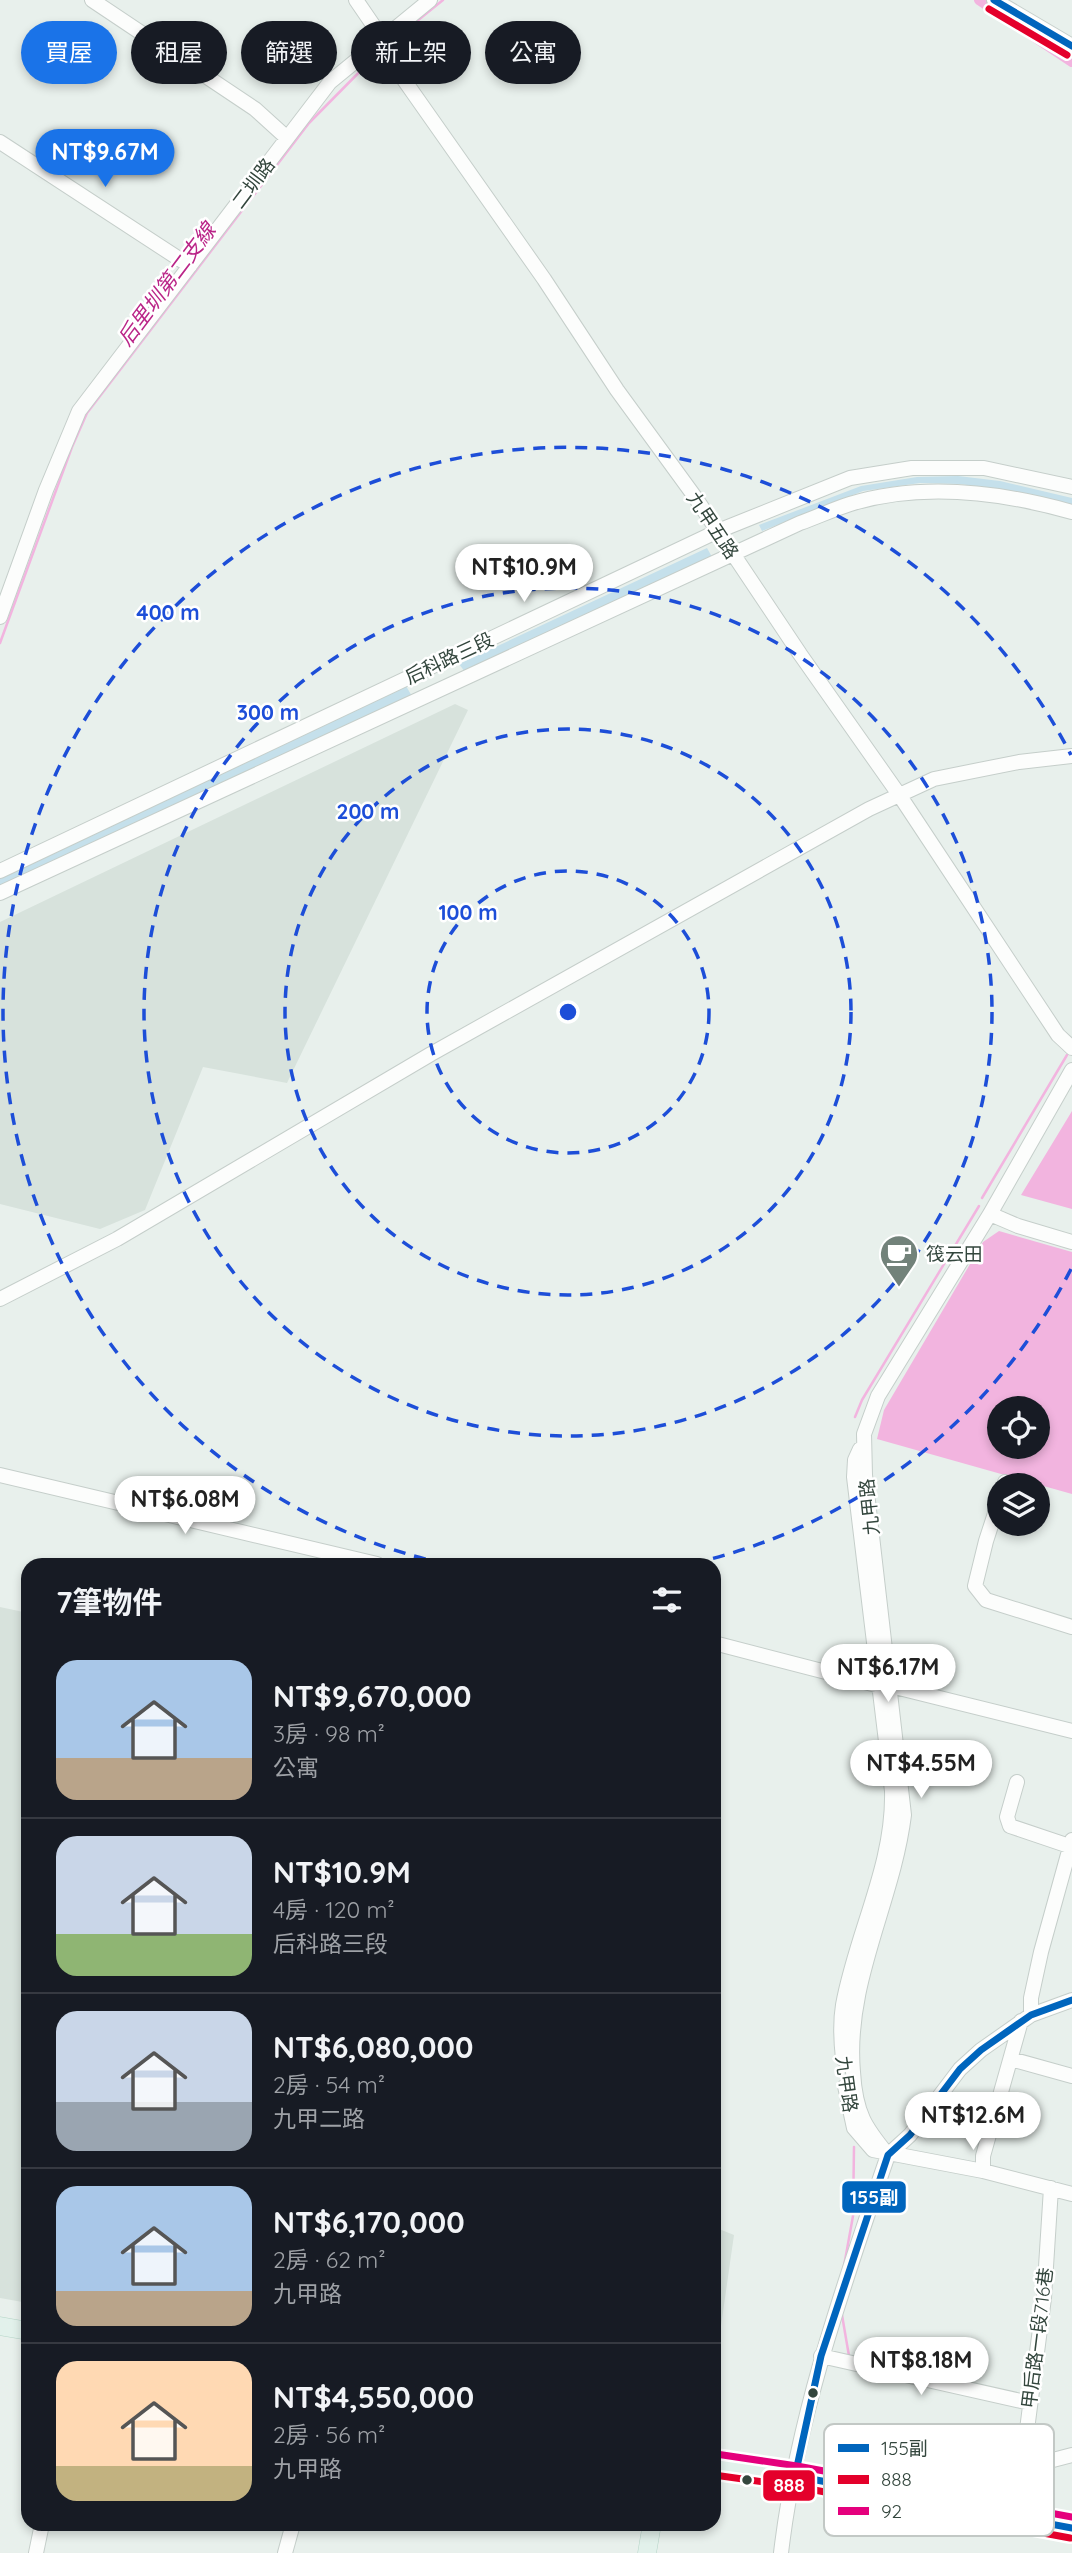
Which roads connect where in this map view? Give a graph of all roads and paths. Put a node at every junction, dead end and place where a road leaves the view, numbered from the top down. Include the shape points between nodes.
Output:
1 (92, 0) edge
2 (356, 0) edge
3 (430, 0) edge
4 (994, 0) edge
5 (370, 21) edge
6 (403, 21) edge
7 (1072, 46) edge
8 (351, 64) edge
9 (406, 84) edge
10 (287, 138) junction
11 (0, 142) edge
12 (191, 266) junction
13 (1072, 488) edge
14 (1072, 512) edge
15 (718, 531) junction
16 (733, 555) junction
17 (0, 617) edge
18 (1072, 756) edge
19 (900, 796) junction
20 (0, 871) edge
21 (0, 893) edge
22 (1072, 1048) edge
23 (1072, 1070) edge
24 (990, 1214) junction
25 (1072, 1232) edge
26 (1072, 1242) edge
27 (0, 1299) edge
28 (0, 1475) edge
29 (988, 1536) edge
30 (352, 1558) edge
31 (1072, 1627) edge
32 (721, 1645) edge
33 (885, 1686) junction
34 (1072, 1731) edge
35 (1017, 1782) dead end
36 (1071, 1844) edge
37 (1072, 2000) edge
38 (1026, 2018) junction
39 (1011, 2059) junction
40 (1072, 2076) edge
41 (888, 2155) junction
42 (983, 2171) junction
43 (1051, 2188) junction
44 (1072, 2194) edge
45 (0, 2326) edge
46 (21, 2330) edge
47 (821, 2356) junction
48 (1030, 2403) junction
49 (1028, 2424) edge
50 (1072, 2455) edge
51 (1054, 2460) edge
52 (721, 2464) edge
53 (795, 2476) junction
54 (824, 2482) edge
55 (1054, 2525) edge
56 (1072, 2528) edge
57 (41, 2531) edge
58 (291, 2531) edge
59 (651, 2531) edge
60 (36, 2553) edge
61 (285, 2553) edge
62 (647, 2553) edge
63 (781, 2553) edge

1 - 10 street via 255,109
2 - 5 street, 九甲五路
3 - 6 street, 二圳路
4 - 7 street
8 - 10 street, 二圳路 via 330,82
9 - 15 street, 九甲五路
10 - 12 street, 二圳路
11 - 12 street
12 - 17 street, 二圳路 via 79,411
13 - 15 street, 后科路三段 via 984,468 912,468 850,478
14 - 16 street, 后科路三段 via 979,493 914,492 852,504
15 - 16 street, 九甲五路
15 - 20 street, 后科路三段
16 - 19 street, 九甲五路
16 - 21 street, 后科路三段
18 - 19 street via 934,779
19 - 22 street, 九甲五路 via 1058,1035
19 - 27 street via 802,846 431,1054 117,1238
23 - 24 street, 九甲路
24 - 25 street
24 - 26 street
24 - 33 street, 九甲路 via 867,1420 863,1445
28 - 30 street
29 - 31 street via 975,1586 986,1600
32 - 33 street
33 - 34 street
33 - 41 street, 九甲路 via 904,1815 854,2004 851,2036 855,2096 864,2121
35 - 36 street via 1007,1816 1010,1826
36 - 38 street
37 - 38 street
38 - 39 street
38 - 41 street via 960,2069 910,2135
39 - 40 street
39 - 42 street via 983,2156
41 - 42 street
41 - 47 street
42 - 43 street
43 - 44 street
43 - 48 street, 甲后路一段716巷 via 1044,2298
45 - 46 main road
47 - 48 street
47 - 53 street
48 - 49 street, 甲后路一段716巷
50 - 51 street
52 - 53 main road
53 - 54 main road
53 - 63 street
55 - 56 main road
57 - 60 street
58 - 61 street
59 - 62 main road

